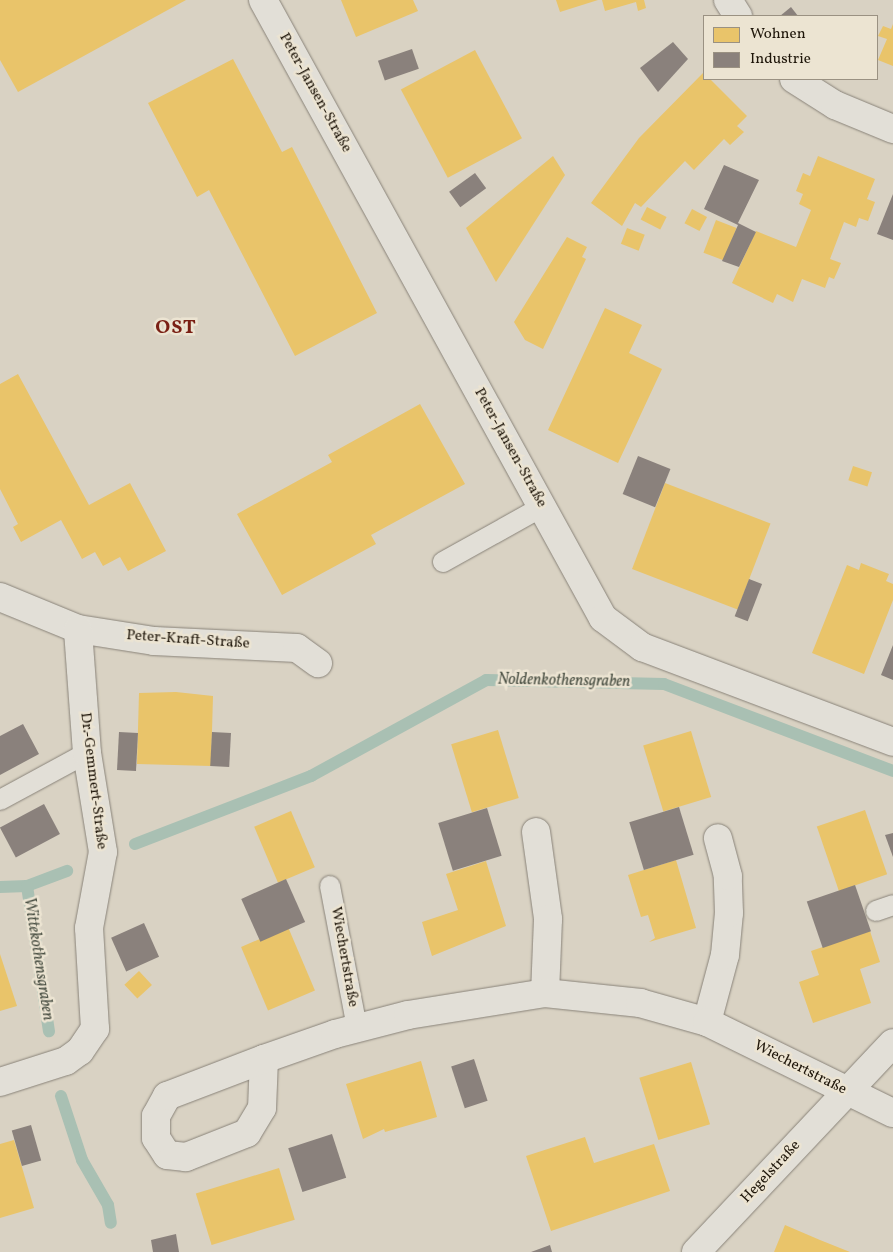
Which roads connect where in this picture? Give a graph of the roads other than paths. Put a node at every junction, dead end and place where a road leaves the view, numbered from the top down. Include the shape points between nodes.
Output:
1 (263, 0) edge
2 (728, 0) edge
3 (737, 15) edge
4 (796, 80) edge
5 (893, 129) edge
6 (542, 507) junction
7 (443, 562) dead end
8 (0, 597) edge
9 (78, 629) junction
10 (318, 663) dead end
11 (893, 742) edge
12 (87, 753) junction
13 (0, 800) edge
14 (536, 832) dead end
15 (718, 838) dead end
16 (330, 886) dead end
17 (545, 993) junction
18 (707, 1022) junction
19 (357, 1028) junction
20 (893, 1043) edge
21 (264, 1059) dead end
22 (0, 1082) edge
23 (846, 1091) junction
24 (893, 1113) edge
25 (696, 1252) edge

1 - 6 street, Peter-Jansen-Straße
2 - 3 street
4 - 5 street via 835,105
6 - 7 lane
6 - 11 street, Peter-Jansen-Straße via 603,618 623,636 660,654
8 - 9 street, Peter-Kraft-Straße
9 - 10 street, Peter-Kraft-Straße via 154,641 297,648
9 - 12 street, Dr.-Gemmert-Straße
12 - 13 lane
12 - 22 street, Dr.-Gemmert-Straße via 103,852 89,928 95,1029 80,1051 66,1061
14 - 17 street via 548,918
15 - 18 street via 728,876 729,913 725,955
16 - 19 lane, Wiechertstraße
17 - 18 street, Wiechertstraße via 640,1003
17 - 19 street, Wiechertstraße via 408,1015
18 - 23 street, Wiechertstraße
19 - 21 street, Wiechertstraße
20 - 23 street
23 - 24 street, Wiechertstraße
23 - 25 street, Hegelstraße

